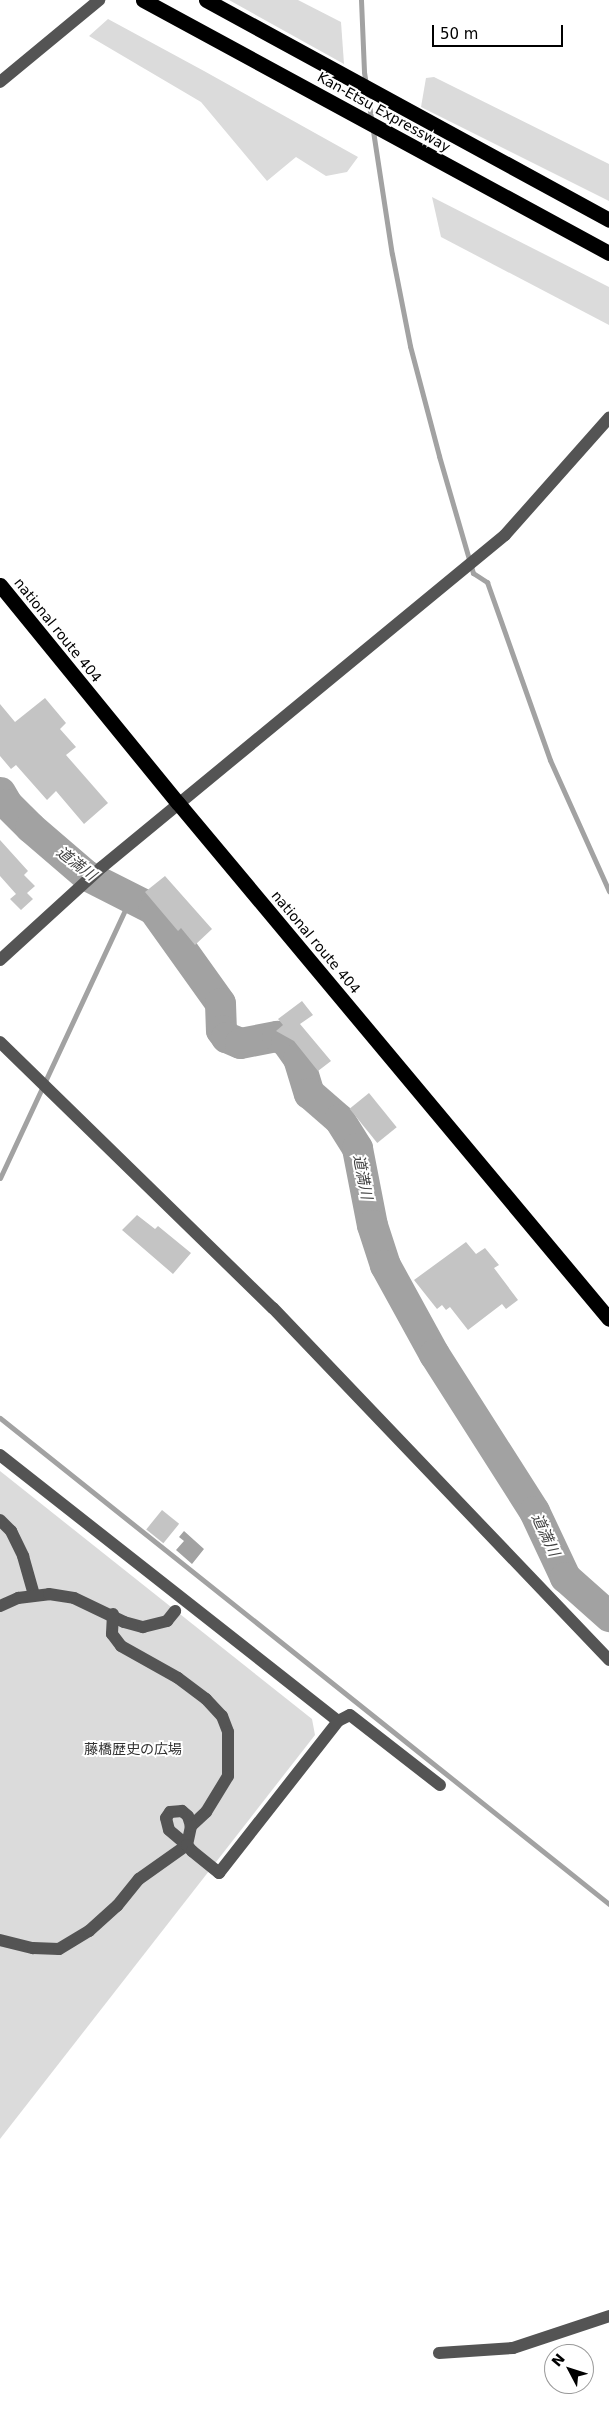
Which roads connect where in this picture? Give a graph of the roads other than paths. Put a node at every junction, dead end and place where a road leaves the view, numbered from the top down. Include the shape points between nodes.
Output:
1 (99, 0) edge
2 (206, 0) edge
3 (146, 1) edge
4 (0, 82) edge
5 (609, 220) edge
6 (609, 253) edge
7 (609, 418) edge
8 (0, 585) edge
9 (178, 803) junction
10 (0, 960) edge
11 (0, 1042) edge
12 (609, 1319) edge
13 (0, 1455) edge
14 (0, 1520) edge
15 (34, 1595) junction
16 (0, 1606) edge
17 (176, 1611) dead end
18 (113, 1614) junction
19 (609, 1660) edge
20 (338, 1721) junction
21 (440, 1785) dead end
22 (191, 1826) junction
23 (187, 1845) junction
24 (0, 1940) edge
25 (609, 2316) edge
26 (439, 2354) dead end

1 - 4 street
2 - 5 highway, Kan-Etsu Expressway
3 - 6 highway, Kan-Etsu Expressway
7 - 9 street via 505,535
8 - 9 highway, national route 404
9 - 10 street
9 - 12 highway, national route 404
11 - 19 street via 286,1322
13 - 20 street
14 - 15 street via 11,1531 23,1556
15 - 16 street
15 - 18 street via 74,1598
17 - 18 street via 167,1621 143,1627 124,1622
18 - 22 street via 112,1634 121,1646 178,1678 206,1699 222,1716 228,1732 228,1776 206,1812
20 - 21 street via 350,1714
20 - 23 street via 219,1873
22 - 23 street
22 - 23 street via 182,1811 170,1812 166,1818 169,1830
23 - 24 street via 138,1880 118,1906 89,1931 59,1949 32,1948
25 - 26 street via 514,2348

